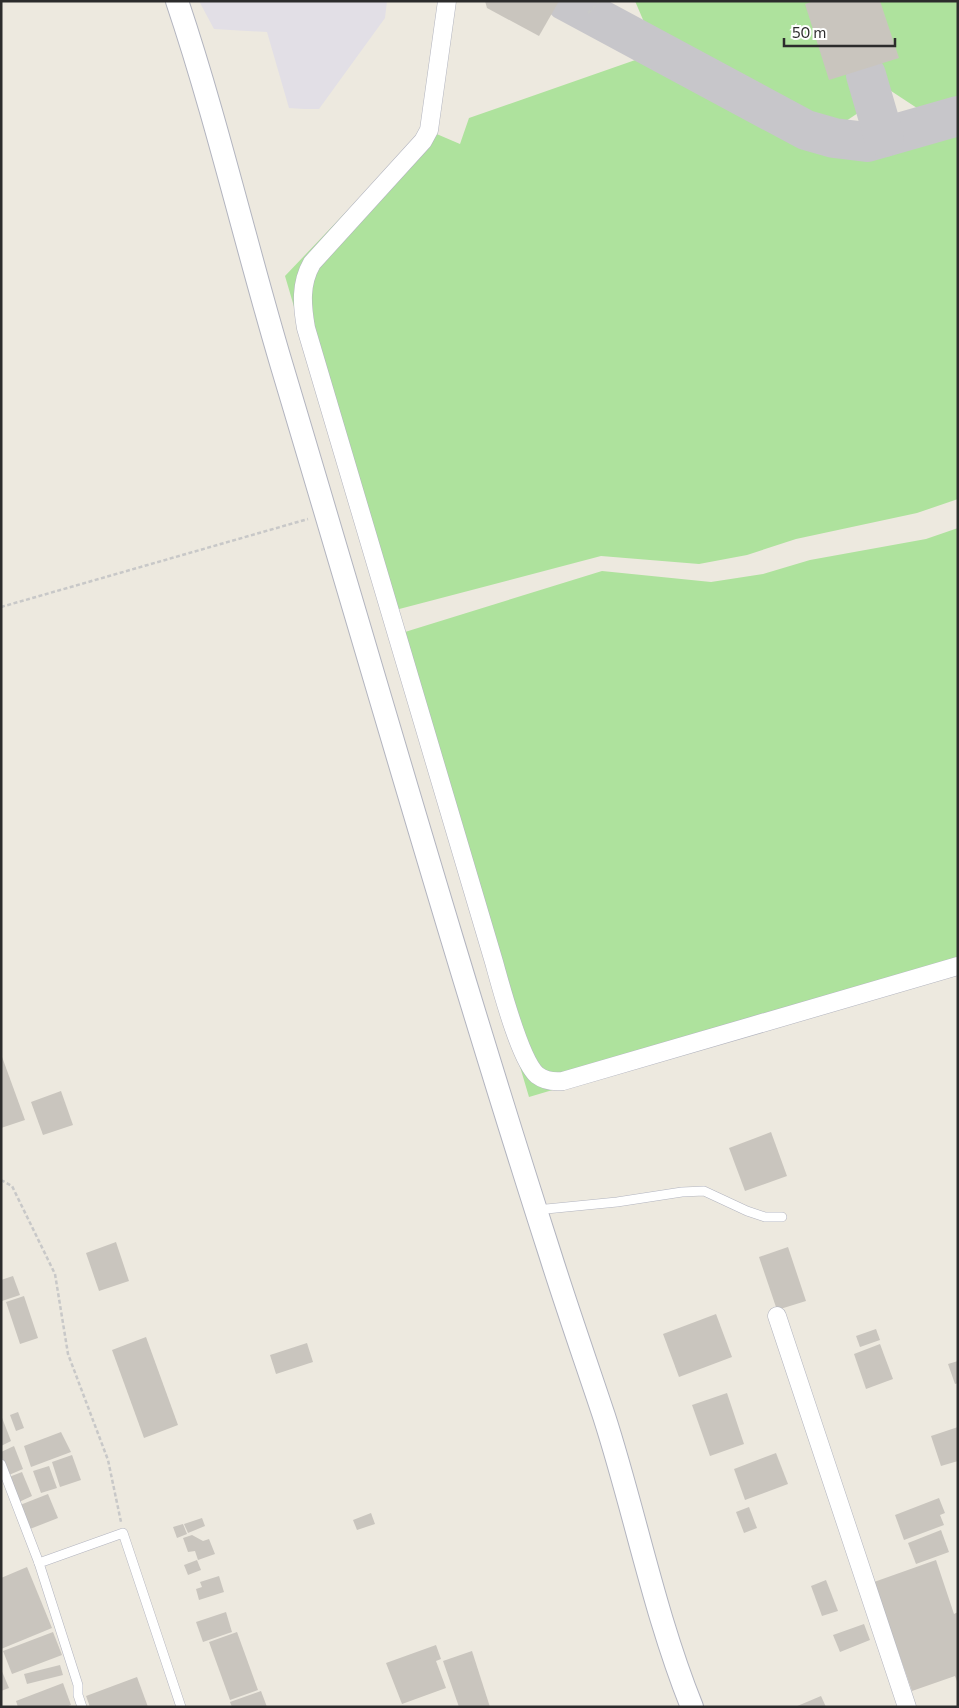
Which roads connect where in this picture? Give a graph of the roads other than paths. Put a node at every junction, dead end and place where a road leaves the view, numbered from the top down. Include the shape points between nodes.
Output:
1 (177, 1) edge
2 (447, 1) edge
3 (958, 966) edge
4 (536, 1210) junction
5 (782, 1217) dead end
6 (777, 1316) dead end
7 (1, 1464) edge
8 (39, 1563) junction
9 (82, 1707) edge
10 (181, 1707) edge
11 (692, 1707) edge
12 (907, 1707) edge

1 - 4 street via 212,110 266,312
2 - 3 street via 430,130 312,263 304,280 303,308 306,328 494,962 517,1035 533,1070 544,1079 563,1081
4 - 5 lane via 704,1191 746,1211 765,1217
4 - 11 street via 606,1421 662,1620
6 - 12 street
7 - 8 lane
8 - 9 lane via 76,1676
8 - 10 lane via 123,1533

